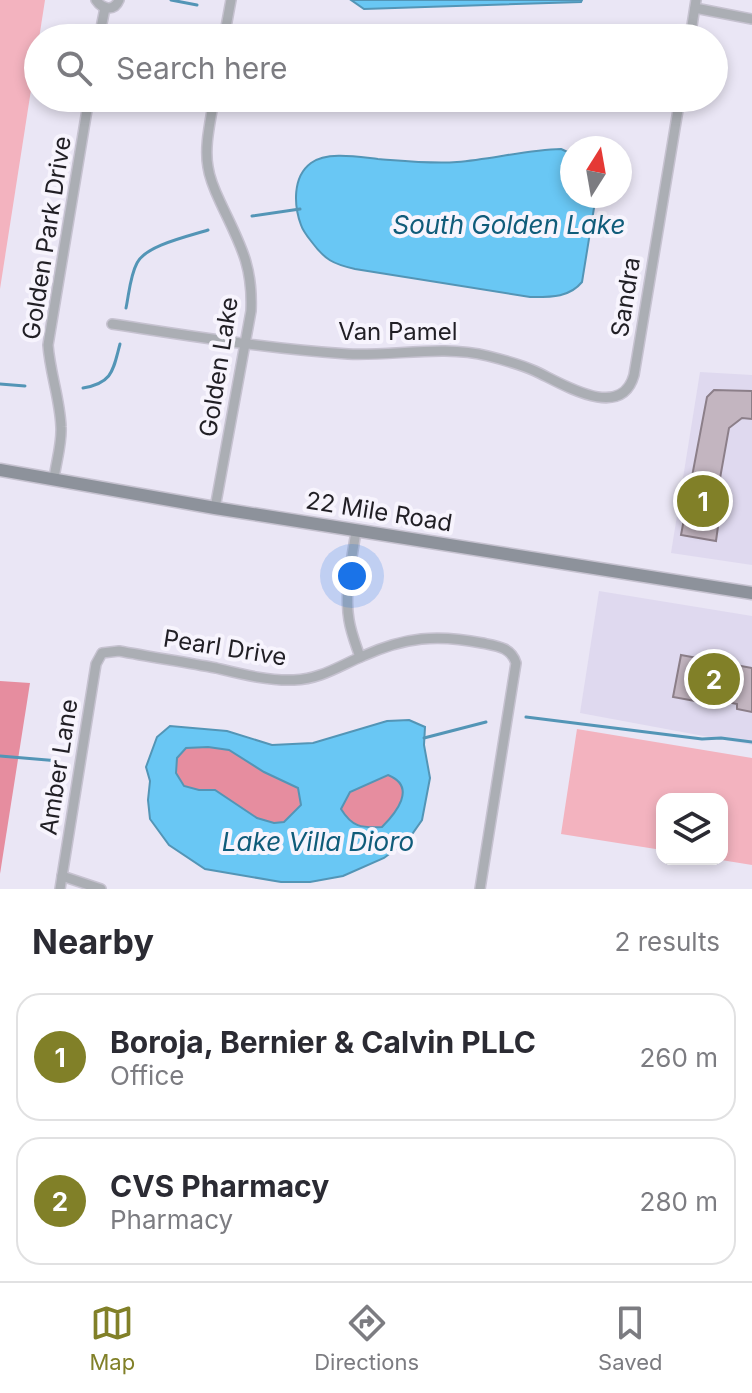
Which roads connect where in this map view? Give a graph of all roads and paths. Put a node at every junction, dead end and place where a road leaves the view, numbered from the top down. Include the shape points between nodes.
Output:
1 (96, 0) edge
2 (119, 0) edge
3 (231, 0) edge
4 (695, 4) edge
5 (105, 8) junction
6 (752, 19) edge
7 (102, 24) edge
8 (227, 24) edge
9 (692, 24) edge
10 (87, 112) edge
11 (212, 112) edge
12 (678, 112) edge
13 (112, 324) dead end
14 (245, 344) junction
15 (566, 386) joint
16 (0, 470) edge
17 (54, 479) junction
18 (215, 508) junction
19 (356, 531) junction
20 (752, 593) edge
21 (102, 653) joint
22 (360, 657) junction
23 (62, 876) junction
24 (60, 889) edge
25 (101, 889) edge
26 (480, 889) edge

1 - 5 street
2 - 5 street
3 - 8 street
4 - 6 street
4 - 9 street
5 - 7 street
10 - 17 street, Golden Park Drive via 48,345 62,431
11 - 14 street, Golden Lake via 207,166 250,271
12 - 15 street, Sandra via 632,383 623,394 605,398
13 - 14 street, Van Pamel
14 - 15 street, Van Pamel via 354,354 469,352 525,367
14 - 18 street, Golden Lake
16 - 17 street, 22 Mile Road
17 - 18 street, 22 Mile Road
18 - 19 street, 22 Mile Road
19 - 20 street, 22 Mile Road
19 - 22 street via 348,608
21 - 22 street, Pearl Drive via 119,651 291,680 324,675
21 - 23 street, Amber Lane
22 - 26 street, Pearl Drive via 387,646 440,637 510,651 516,663
23 - 24 street, Amber Lane
23 - 25 street

